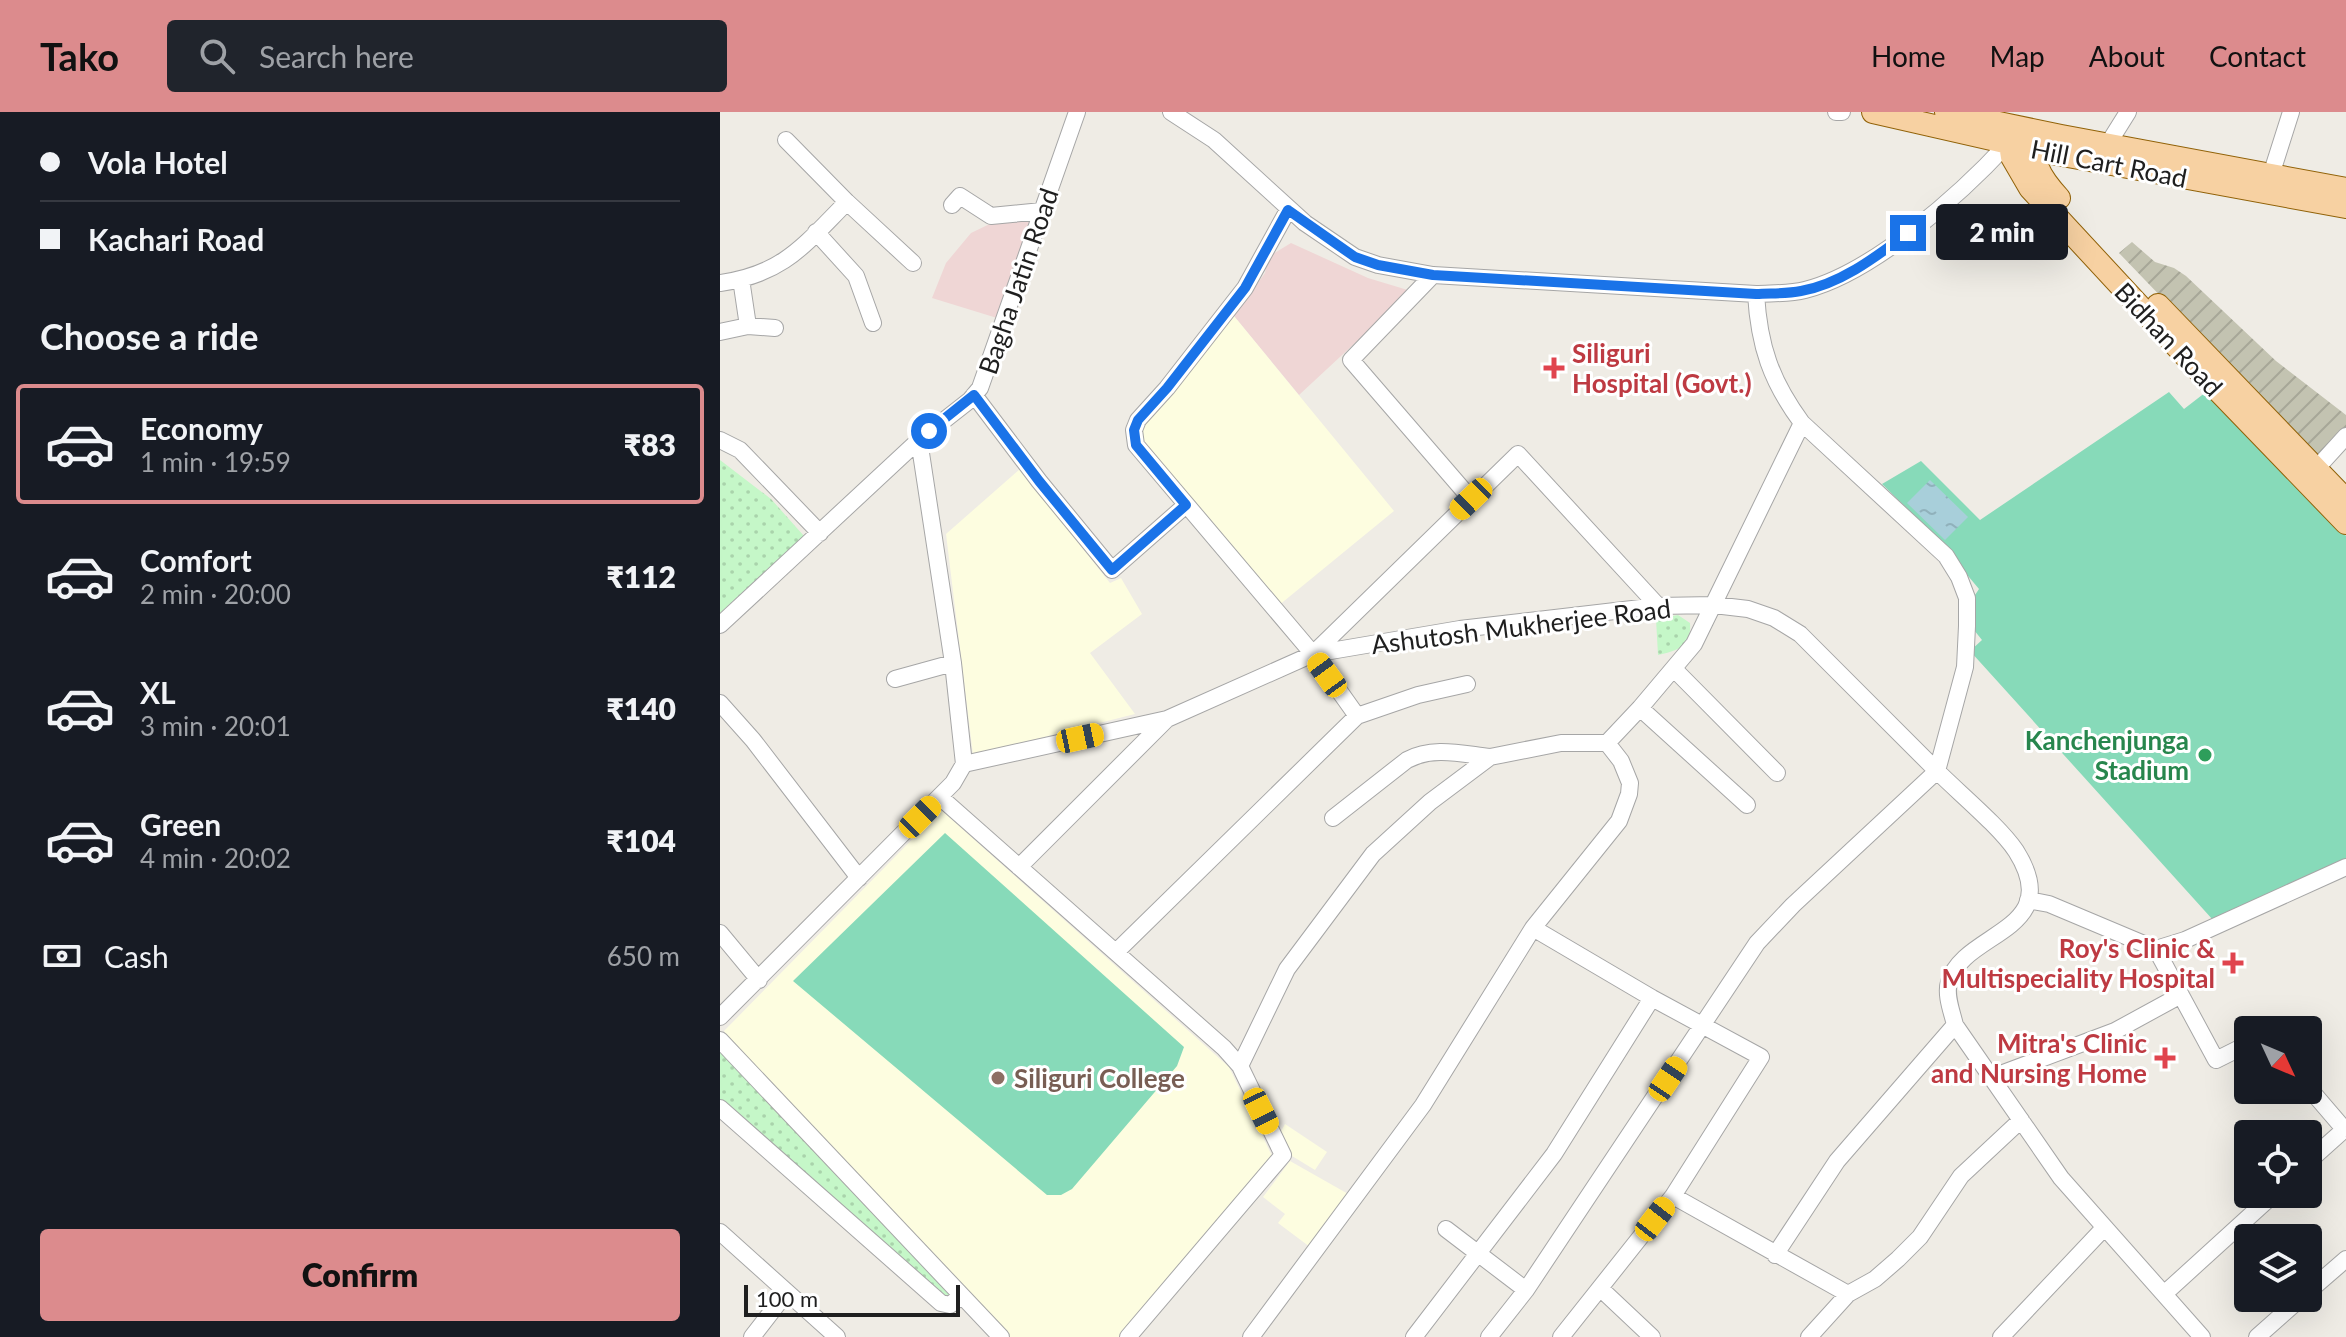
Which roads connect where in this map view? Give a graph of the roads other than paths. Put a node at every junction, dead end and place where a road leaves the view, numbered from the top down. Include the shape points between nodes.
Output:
1 (1077, 112) edge
2 (1171, 112) edge
3 (1873, 112) edge
4 (2128, 112) edge
5 (2291, 112) edge
6 (1951, 113) edge
7 (2008, 134) junction
8 (786, 140) dead end
9 (2032, 140) junction
10 (2108, 144) junction
11 (2271, 175) junction
12 (2346, 189) edge
13 (2044, 193) junction
14 (847, 202) junction
15 (952, 205) dead end
16 (2346, 207) edge
17 (1288, 210) junction
18 (1042, 211) junction
19 (816, 232) junction
20 (913, 263) dead end
21 (1433, 275) junction
22 (741, 279) junction
23 (720, 283) edge
24 (1756, 294) junction
25 (873, 323) dead end
26 (748, 326) junction
27 (775, 328) dead end
28 (720, 332) edge
29 (974, 395) junction
30 (1802, 423) junction
31 (2346, 436) edge
32 (720, 440) edge
33 (919, 440) junction
34 (2310, 474) junction
35 (1471, 499) junction
36 (2346, 500) edge
37 (1186, 505) junction
38 (2346, 523) edge
39 (820, 533) junction
40 (1714, 605) junction
41 (1658, 606) junction
42 (720, 625) edge
43 (1313, 654) junction
44 (953, 663) junction
45 (1674, 669) junction
46 (895, 679) dead end
47 (1467, 684) dead end
48 (720, 703) edge
49 (1640, 708) junction
50 (1357, 716) junction
51 (1167, 719) junction
52 (1607, 743) junction
53 (1490, 757) junction
54 (964, 764) junction
55 (1937, 771) junction
56 (1777, 773) dead end
57 (940, 797) junction
58 (1747, 805) dead end
59 (1333, 818) dead end
60 (1019, 867) junction
61 (2346, 867) edge
62 (859, 878) junction
63 (2028, 900) junction
64 (1533, 928) junction
65 (720, 933) edge
66 (2156, 949) junction
67 (1116, 952) junction
68 (759, 980) junction
69 (2181, 995) junction
70 (1652, 998) junction
71 (720, 1017) edge
72 (1955, 1025) junction
73 (1703, 1027) junction
74 (720, 1040) edge
75 (2234, 1051) edge
76 (1240, 1066) junction
77 (1990, 1078) junction
78 (2322, 1103) edge
79 (720, 1108) edge
80 (2021, 1120) junction
81 (2345, 1129) edge
82 (2322, 1150) edge
83 (1673, 1196) junction
84 (2259, 1208) edge
85 (2104, 1228) junction
86 (1446, 1229) dead end
87 (720, 1232) edge
88 (1477, 1253) junction
89 (1775, 1255) junction
90 (2346, 1259) edge
91 (2322, 1280) edge
92 (1601, 1289) junction
93 (1526, 1290) junction
94 (786, 1293) junction
95 (1848, 1294) junction
96 (2164, 1294) junction
97 (961, 1296) junction
98 (2285, 1312) edge
99 (2194, 1334) edge
100 (752, 1337) edge
101 (837, 1337) edge
102 (1001, 1337) edge
103 (1128, 1337) edge
104 (1251, 1337) edge
105 (1414, 1337) edge
106 (1489, 1337) edge
107 (1561, 1337) edge
108 (1652, 1337) edge
109 (1809, 1337) edge
110 (2001, 1337) edge
111 (2257, 1337) edge

1 - 18 street, Bagha Jatin Road
2 - 17 street via 1214,140
3 - 7 main road, Hill Cart Road
4 - 10 street
5 - 11 street
6 - 7 main road, Hill Cart Road
7 - 9 main road, Hill Cart Road
7 - 13 main road, Bidhan Road via 2016,167
7 - 24 street via 1953,196 1870,260 1804,291
8 - 14 street
9 - 10 main road, Hill Cart Road
9 - 13 main road, Bidhan Road
9 - 16 main road, Hill Cart Road
10 - 11 main road, Hill Cart Road
11 - 12 main road, Hill Cart Road
13 - 34 main road, Bidhan Road via 2099,244
14 - 19 street
14 - 20 street
15 - 18 street via 960,196 991,216
17 - 21 street via 1355,257
17 - 37 street via 1245,288 1134,430 1136,445
18 - 29 street, Bagha Jatin Road via 986,376
19 - 22 street via 780,265
19 - 25 street via 856,276
21 - 24 street
21 - 35 street via 1351,360
22 - 23 street
22 - 26 street
24 - 30 street via 1758,331 1773,375
26 - 27 street
26 - 28 street
29 - 33 street, Bagha Jatin Road
29 - 37 street via 1112,570
30 - 40 street
30 - 55 street via 1946,556 1959,577 1967,598 1965,667
31 - 34 street
32 - 39 street via 740,450
33 - 39 street, Bagha Jatin Road
33 - 44 street
34 - 36 main road, Bidhan Road
34 - 38 main road, Bidhan Road
35 - 41 street via 1518,454
35 - 43 street
37 - 43 street
39 - 42 street, Bagha Jatin Road
40 - 41 street, Ashutosh Mukherjee Road
40 - 45 street
40 - 55 street, Ashutosh Mukherjee Road via 1748,609 1800,634
41 - 43 street, Ashutosh Mukherjee Road via 1460,629
43 - 50 street
43 - 51 street, Ashutosh Mukherjee Road
44 - 46 street
44 - 54 street
45 - 49 street
45 - 56 street
47 - 50 street
48 - 62 street
49 - 52 street
49 - 58 street
50 - 67 street
51 - 54 street, Ashutosh Mukherjee Road
51 - 60 street
52 - 53 street via 1561,743
52 - 64 street via 1628,775 1625,807 1609,835
53 - 59 street via 1420,754
53 - 76 street via 1373,854 1287,969
54 - 57 street
55 - 63 street, Ashutosh Mukherjee Road via 2014,848 2029,885
55 - 73 street via 1757,943
57 - 60 street
57 - 62 street
60 - 67 street
61 - 66 street
62 - 68 street
63 - 66 street
63 - 72 street via 2014,923 1971,953 1948,982
64 - 70 street
64 - 104 street via 1423,1105
65 - 68 street
66 - 69 street
67 - 76 street
68 - 71 street
69 - 75 street via 2216,1060
69 - 77 street via 2115,1031
70 - 73 street
70 - 88 street via 1554,1154
72 - 77 street
72 - 89 street via 1837,1161
73 - 83 street via 1761,1057
73 - 93 street
74 - 97 street
76 - 103 street via 1283,1155
77 - 80 street
78 - 81 street
79 - 97 street via 941,1303 950,1305
80 - 85 street
80 - 95 street via 1961,1176 1920,1237 1875,1279
81 - 82 street
83 - 89 street
83 - 92 street
84 - 96 street
85 - 96 street
85 - 110 street
86 - 88 street
87 - 94 street
88 - 93 street
88 - 105 street
89 - 95 street
90 - 91 street
92 - 107 street
92 - 108 street
93 - 106 street
94 - 100 street
94 - 101 street
95 - 109 street
96 - 99 street
97 - 102 street
98 - 111 street

